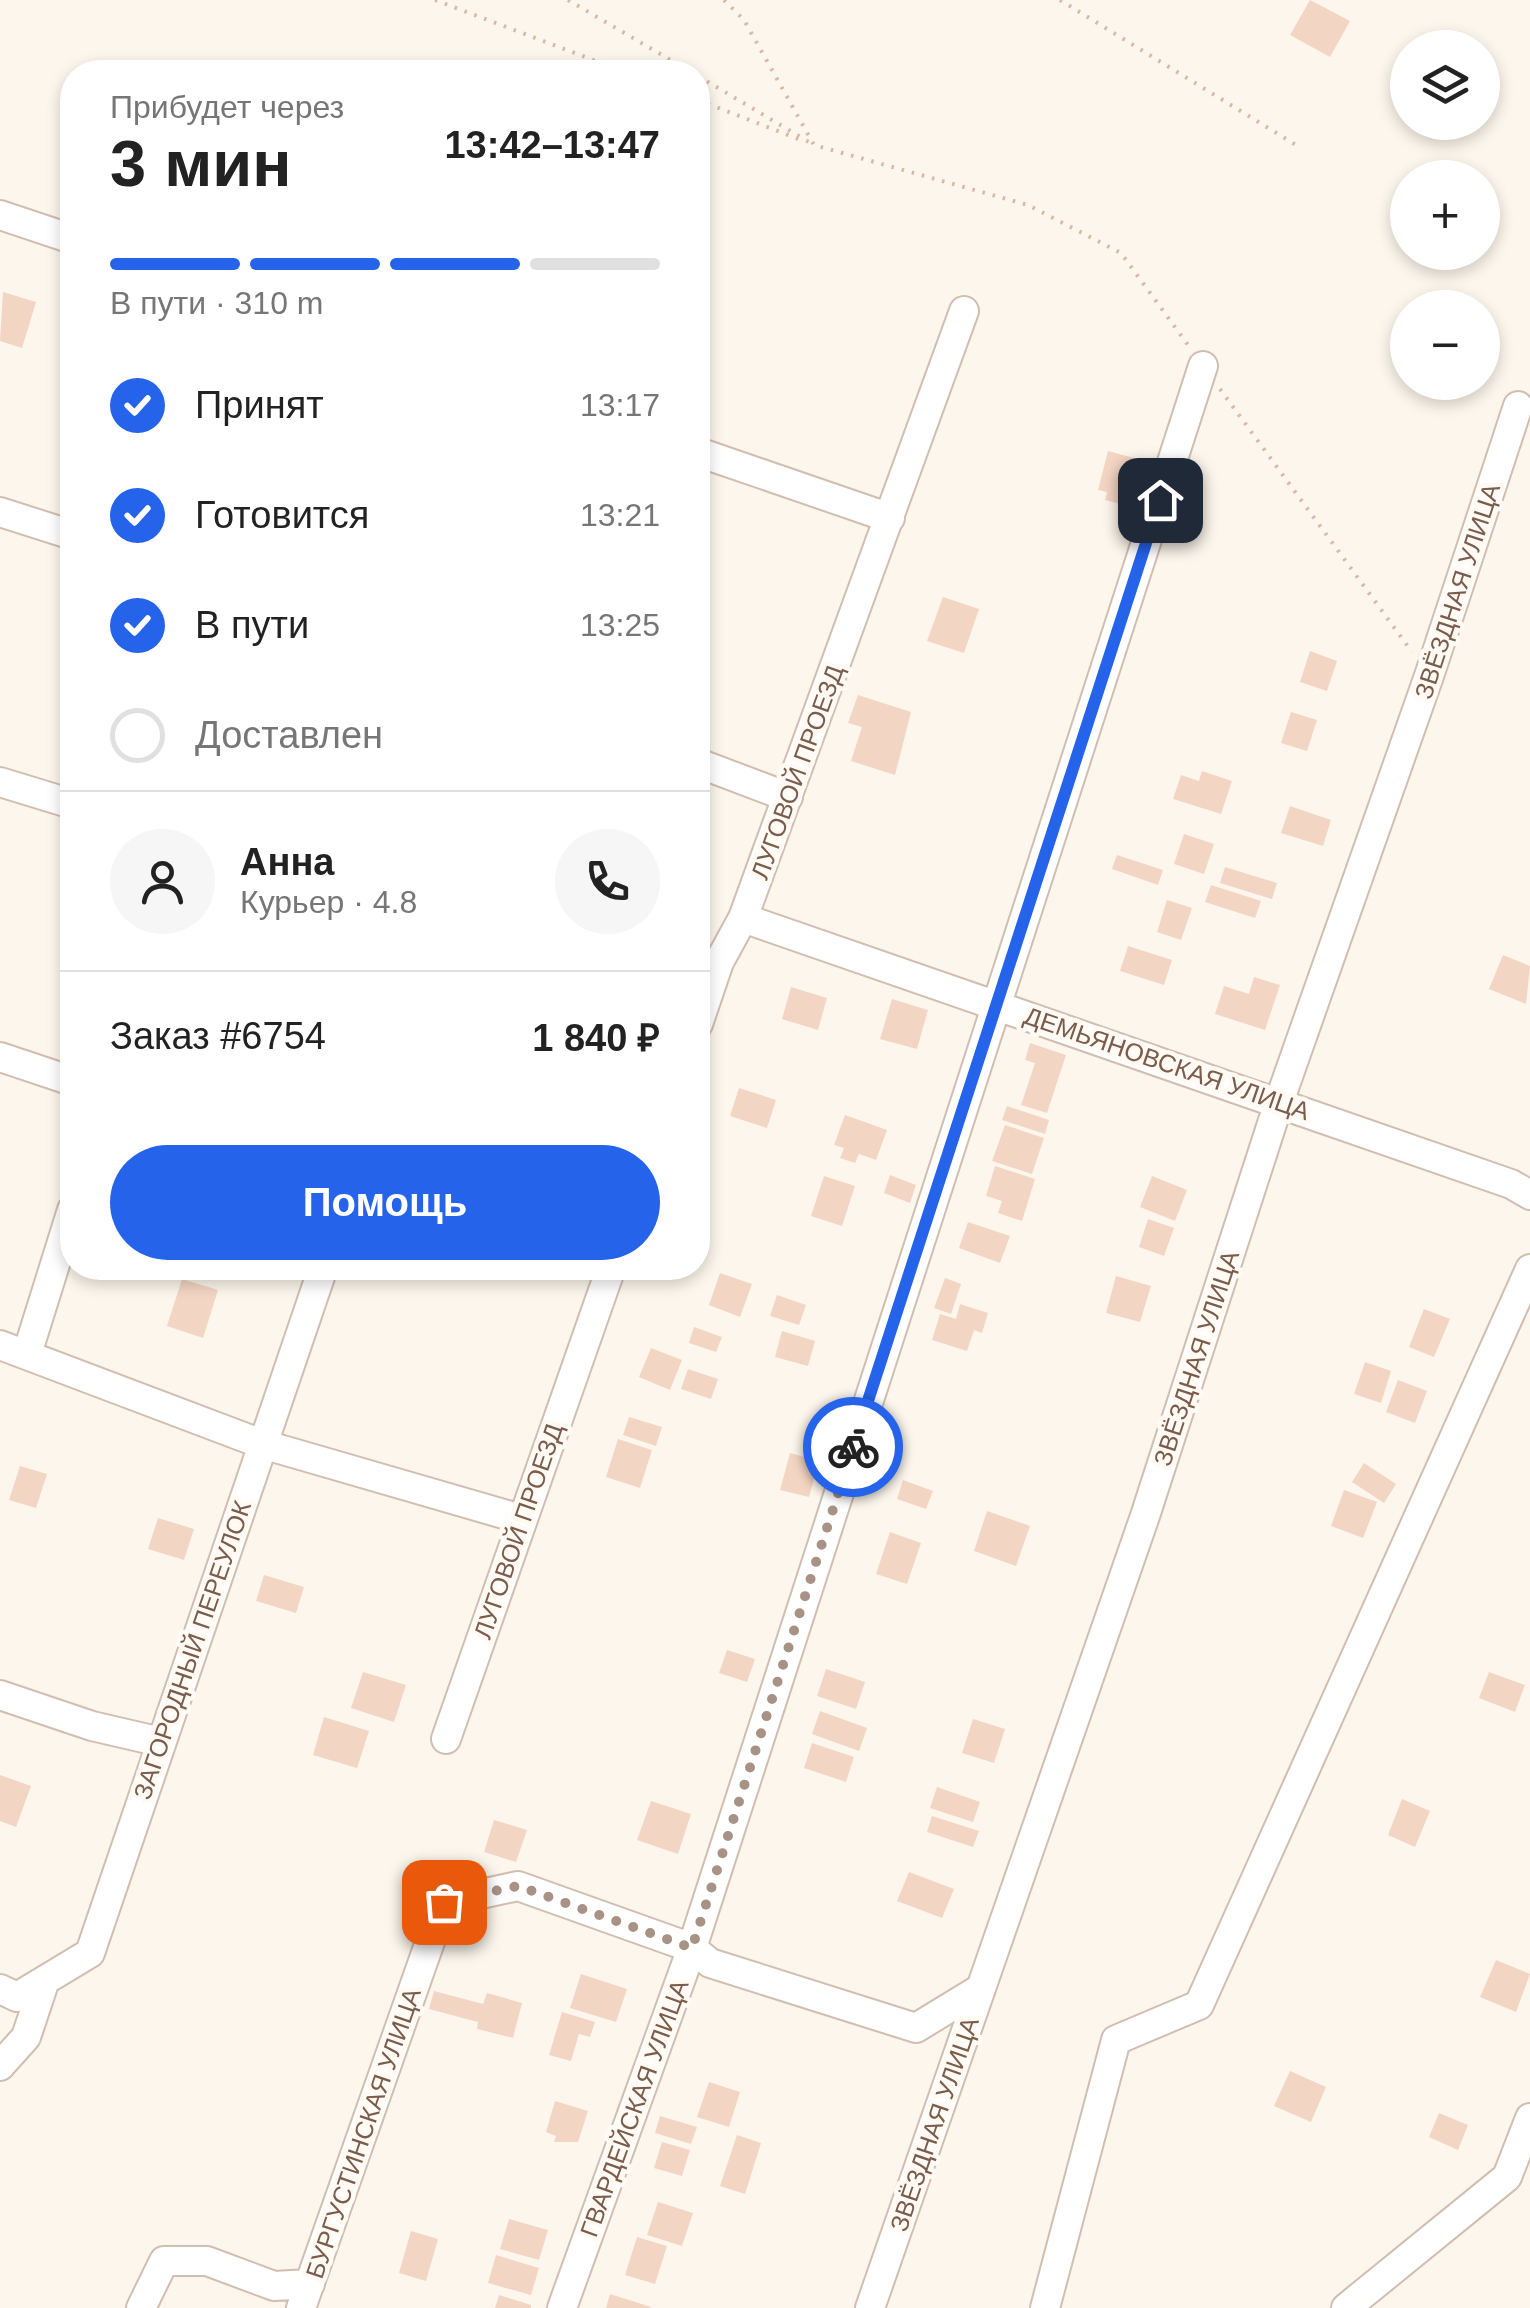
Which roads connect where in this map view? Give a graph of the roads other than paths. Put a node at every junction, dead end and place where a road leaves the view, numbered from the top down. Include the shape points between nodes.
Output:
1 (0, 215) edge
2 (60, 236) edge
3 (964, 311) dead end
4 (1204, 366) road end
5 (1518, 406) dead end
6 (710, 456) edge
7 (0, 512) edge
8 (890, 518) junction
9 (60, 531) edge
10 (710, 768) edge
11 (0, 782) edge
12 (788, 797) junction
13 (60, 800) edge
14 (744, 918) junction
15 (710, 990) edge
16 (996, 1003) junction
17 (0, 1057) edge
18 (60, 1077) edge
19 (1279, 1102) junction
20 (1528, 1186) edge
21 (60, 1248) edge
22 (1530, 1269) edge
23 (319, 1280) edge
24 (607, 1280) edge
25 (0, 1345) edge
26 (27, 1354) junction
27 (262, 1444) junction
28 (521, 1519) junction
29 (0, 1694) edge
30 (446, 1739) dead end
31 (161, 1742) junction
32 (692, 1948) junction
33 (45, 1980) junction
34 (980, 1989) junction
35 (9, 1993) edge
36 (0, 2066) edge
37 (1530, 2118) edge
38 (306, 2296) edge
39 (141, 2308) edge
40 (562, 2308) edge
41 (870, 2308) edge
42 (1045, 2308) edge
43 (1346, 2308) edge

1 - 2 street
3 - 8 street, ЛУГОВОЙ ПРОЕЗД
4 - 16 street, ГВАРДЕЙСКАЯ УЛИЦА
5 - 19 street, ЗВЁЗДНАЯ УЛИЦА
6 - 8 street
7 - 9 street
8 - 12 street, ЛУГОВОЙ ПРОЕЗД
10 - 12 street
11 - 13 street
12 - 14 street, ЛУГОВОЙ ПРОЕЗД
14 - 15 street, ЛУГОВОЙ ПРОЕЗД
14 - 16 street, ДЕМЬЯНОВСКАЯ УЛИЦА
16 - 19 street, ДЕМЬЯНОВСКАЯ УЛИЦА
16 - 32 street, ГВАРДЕЙСКАЯ УЛИЦА
17 - 18 street
19 - 20 street, ДЕМЬЯНОВСКАЯ УЛИЦА
19 - 34 street, ЗВЁЗДНАЯ УЛИЦА via 1145,1516
21 - 26 street
22 - 42 street via 1199,2005 1116,2040
23 - 27 street, ЗАГОРОДНЫЙ ПЕРЕУЛОК
24 - 28 street, ЛУГОВОЙ ПРОЕЗД
25 - 26 street
26 - 27 street
27 - 28 street
27 - 31 street, ЗАГОРОДНЫЙ ПЕРЕУЛОК
28 - 30 street, ЛУГОВОЙ ПРОЕЗД
29 - 31 street
31 - 33 street, ЗАГОРОДНЫЙ ПЕРЕУЛОК via 90,1953
32 - 34 street via 710,1964 916,2028
32 - 38 street, БУРГУСТИНСКАЯ УЛИЦА via 518,1886 444,1902
32 - 40 street, ГВАРДЕЙСКАЯ УЛИЦА
33 - 35 street, ЗАГОРОДНЫЙ ПЕРЕУЛОК
33 - 36 street via 26,2037
34 - 41 street, ЗВЁЗДНАЯ УЛИЦА
37 - 43 street via 1507,2177
38 - 39 street via 207,2261 164,2261

